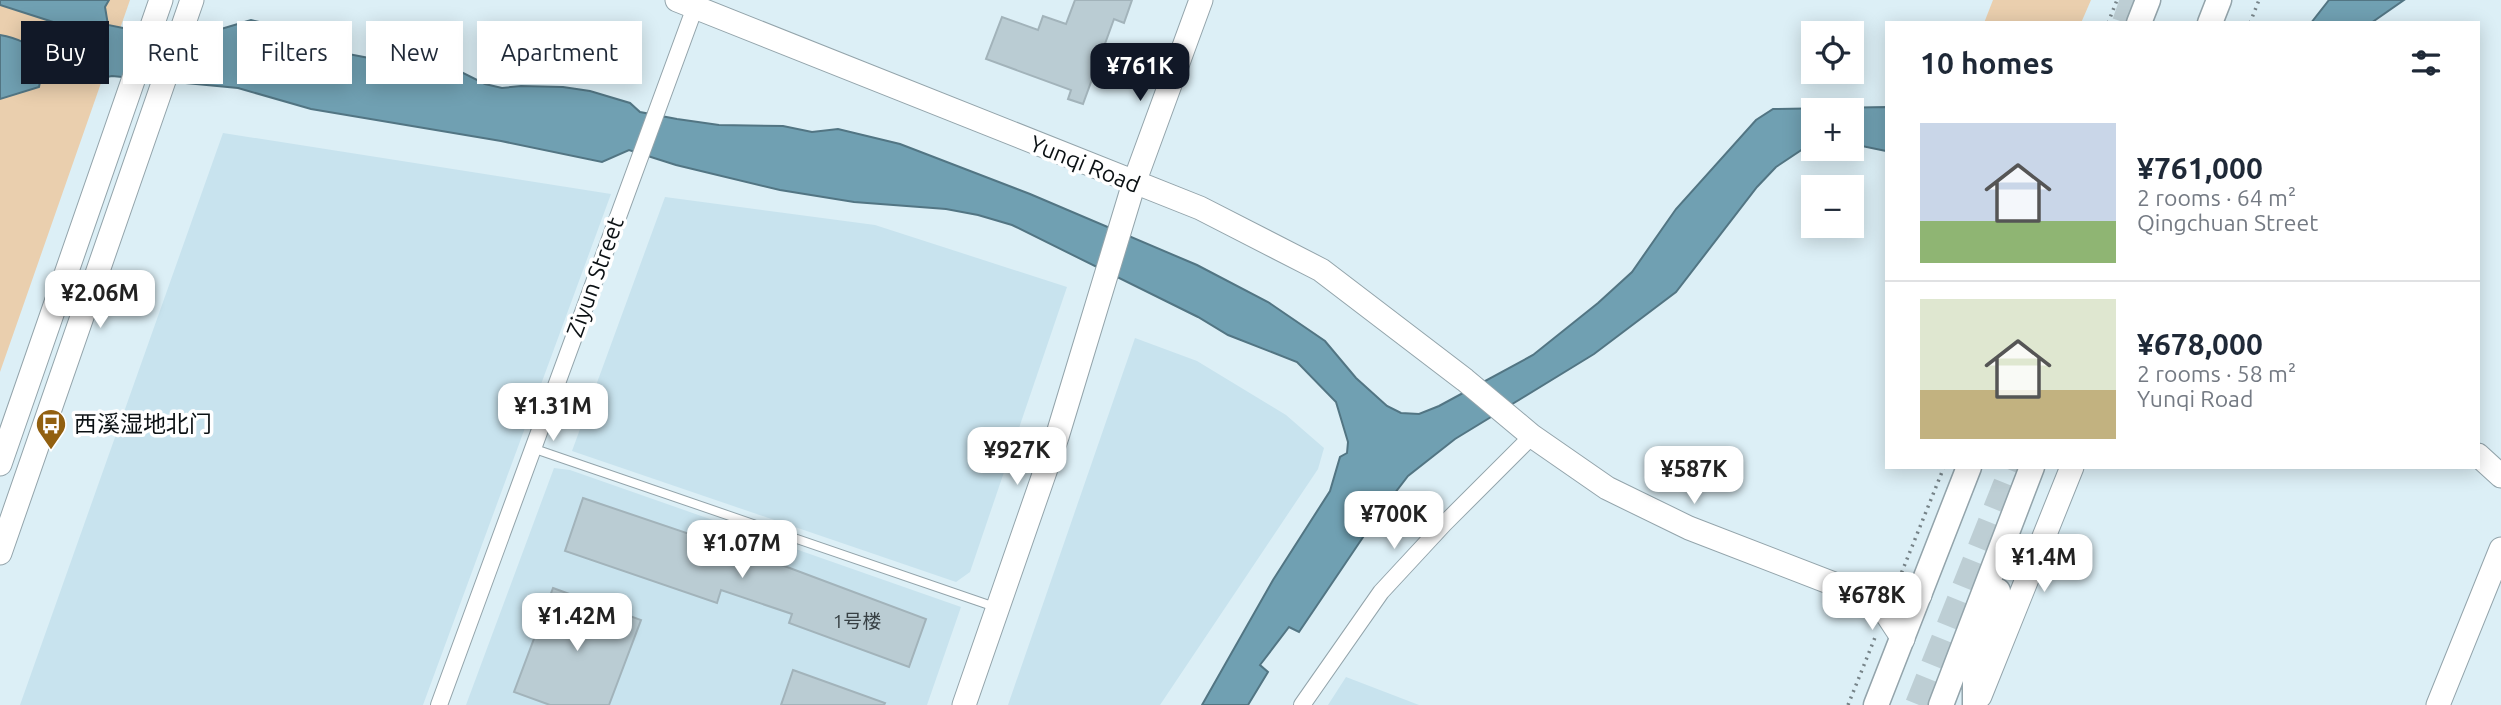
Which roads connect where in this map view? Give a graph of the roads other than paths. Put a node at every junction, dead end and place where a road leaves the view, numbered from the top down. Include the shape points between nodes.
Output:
1 (1201, 0) edge
2 (2148, 0) edge
3 (2219, 0) edge
4 (160, 2) edge
5 (686, 3) edge
6 (189, 7) edge
7 (2140, 21) edge
8 (2211, 21) edge
9 (1134, 183) junction
10 (1532, 436) junction
11 (532, 448) junction
12 (2480, 457) edge
13 (0, 464) edge
14 (1968, 469) edge
15 (2031, 469) edge
16 (2071, 469) edge
17 (2501, 476) edge
18 (2501, 549) edge
19 (0, 552) edge
20 (2000, 552) junction
21 (1920, 595) junction
22 (1878, 601) junction
23 (998, 608) junction
24 (1903, 639) junction
25 (439, 705) edge
26 (964, 705) edge
27 (1301, 705) edge
28 (1876, 705) edge
29 (1941, 705) edge
30 (1976, 705) edge
31 (2438, 705) edge

1 - 9 street
2 - 7 main road
3 - 8 main road
4 - 13 street
5 - 9 street, Yunqi Road
5 - 11 street, Ziyun Street via 662,92
6 - 19 street
9 - 10 street, Yunqi Road via 1200,208 1321,270
9 - 23 street via 1057,437
10 - 22 street via 1607,488 1677,522
10 - 27 street via 1381,592
11 - 23 lane
11 - 25 street, Ziyun Street
12 - 17 street
14 - 21 main road
15 - 20 main road
16 - 30 street
18 - 31 street
20 - 29 main road
20 - 30 main road via 1998,595 1975,680
21 - 22 street
21 - 24 main road
22 - 24 street
23 - 26 street
24 - 28 main road

